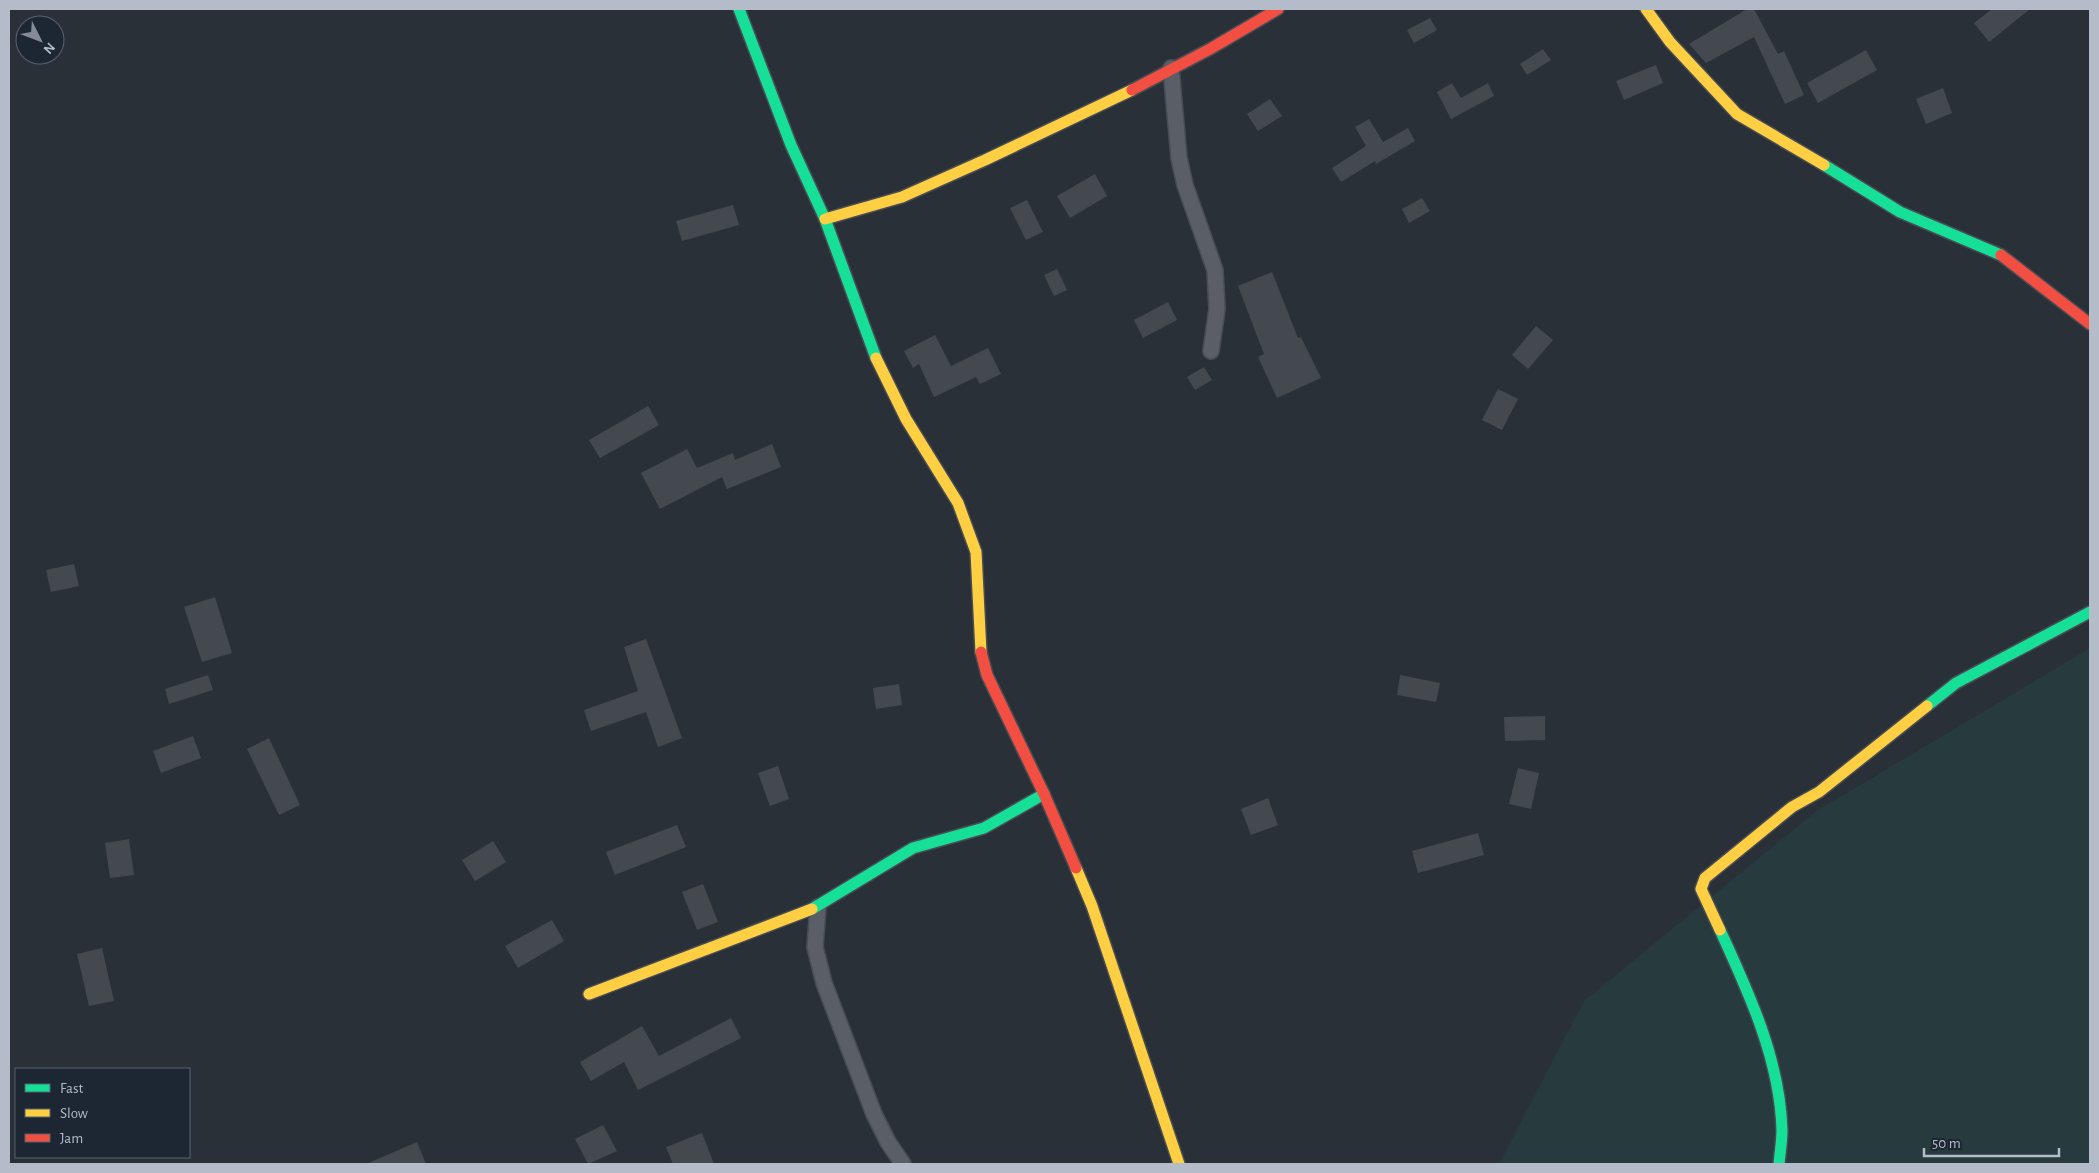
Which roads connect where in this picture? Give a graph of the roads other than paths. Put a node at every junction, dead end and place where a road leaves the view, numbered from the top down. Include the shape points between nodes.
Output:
1 (739, 9) edge
2 (1278, 9) edge
3 (1646, 9) edge
4 (1171, 68) junction
5 (825, 219) junction
6 (2090, 324) edge
7 (1211, 351) dead end
8 (2090, 612) edge
9 (1044, 794) junction
10 (818, 907) junction
11 (590, 994) dead end
12 (903, 1164) edge
13 (1179, 1164) edge
14 (1779, 1164) edge

1 - 5 street via 791,145
2 - 4 street
3 - 6 street via 1670,42 1737,114 1900,212 2003,256
4 - 5 street via 1105,104 902,197
4 - 7 street via 1179,158 1185,185 1215,270 1218,309
5 - 9 street via 876,358 906,419 958,503 976,552 980,648 987,675
8 - 14 street via 1956,683 1819,792 1792,807 1702,882 1701,889 1737,968 1774,1069 1781,1116
9 - 10 street via 984,828 913,848
9 - 13 street via 1092,906
10 - 11 street
10 - 12 street via 815,947 824,983 874,1114

